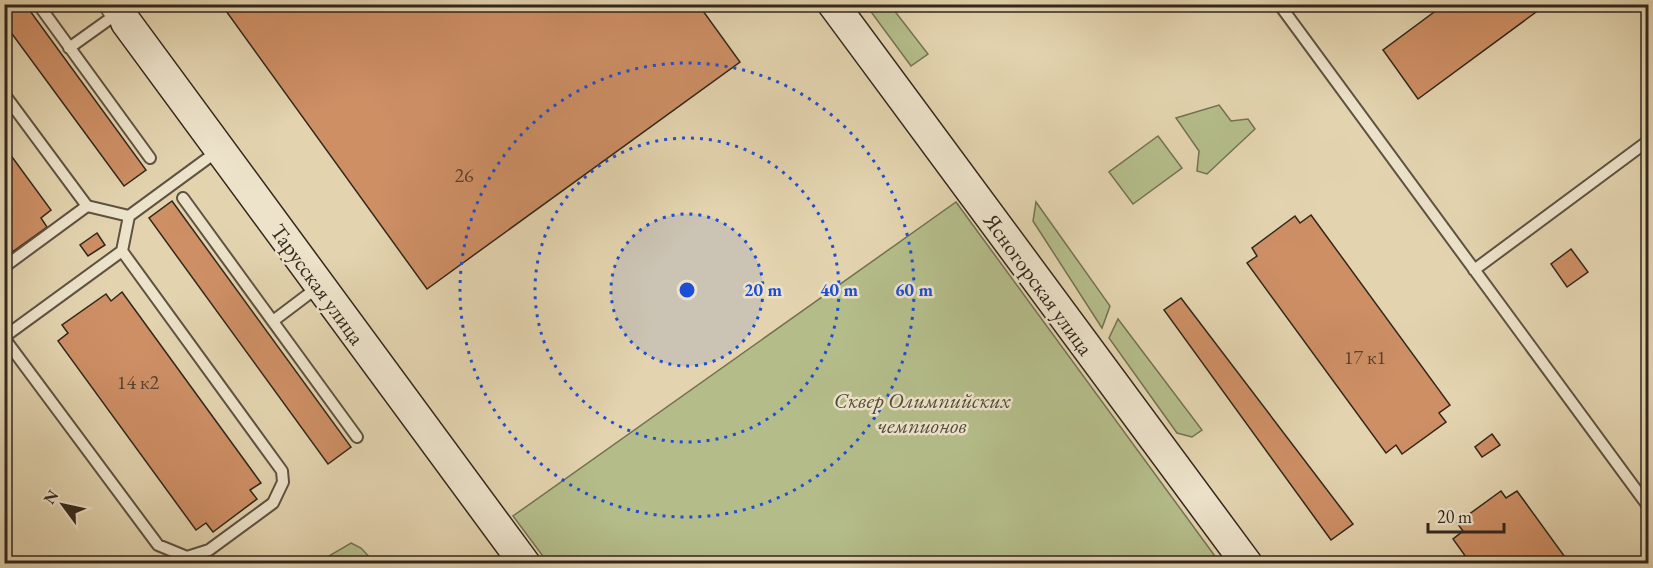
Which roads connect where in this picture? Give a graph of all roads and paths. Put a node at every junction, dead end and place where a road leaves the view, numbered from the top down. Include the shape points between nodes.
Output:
1 (38, 4) edge
2 (833, 4) edge
3 (1279, 4) edge
4 (119, 13) edge
5 (69, 48) junction
6 (4, 94) edge
7 (1648, 141) edge
8 (219, 150) junction
9 (150, 158) dead end
10 (183, 198) dead end
11 (87, 206) junction
12 (129, 216) junction
13 (122, 251) junction
14 (4, 267) edge
15 (1474, 270) junction
16 (319, 286) junction
17 (273, 321) junction
18 (4, 337) edge
19 (357, 437) dead end
20 (1648, 506) edge
21 (525, 564) edge
22 (1247, 564) edge

1 - 5 lane
2 - 22 main road, Ясногорская улица
3 - 15 lane
4 - 5 lane
4 - 8 main road, Тарусская улица
5 - 9 lane
6 - 11 lane
7 - 15 lane
8 - 12 lane
8 - 16 main road, Тарусская улица
10 - 17 lane
11 - 12 lane
11 - 14 lane
12 - 13 lane
13 - 18 lane
13 - 18 lane via 282,471 283,482 273,503 209,550 186,556 158,545
15 - 20 lane
16 - 17 lane
16 - 21 main road, Тарусская улица
17 - 19 lane

